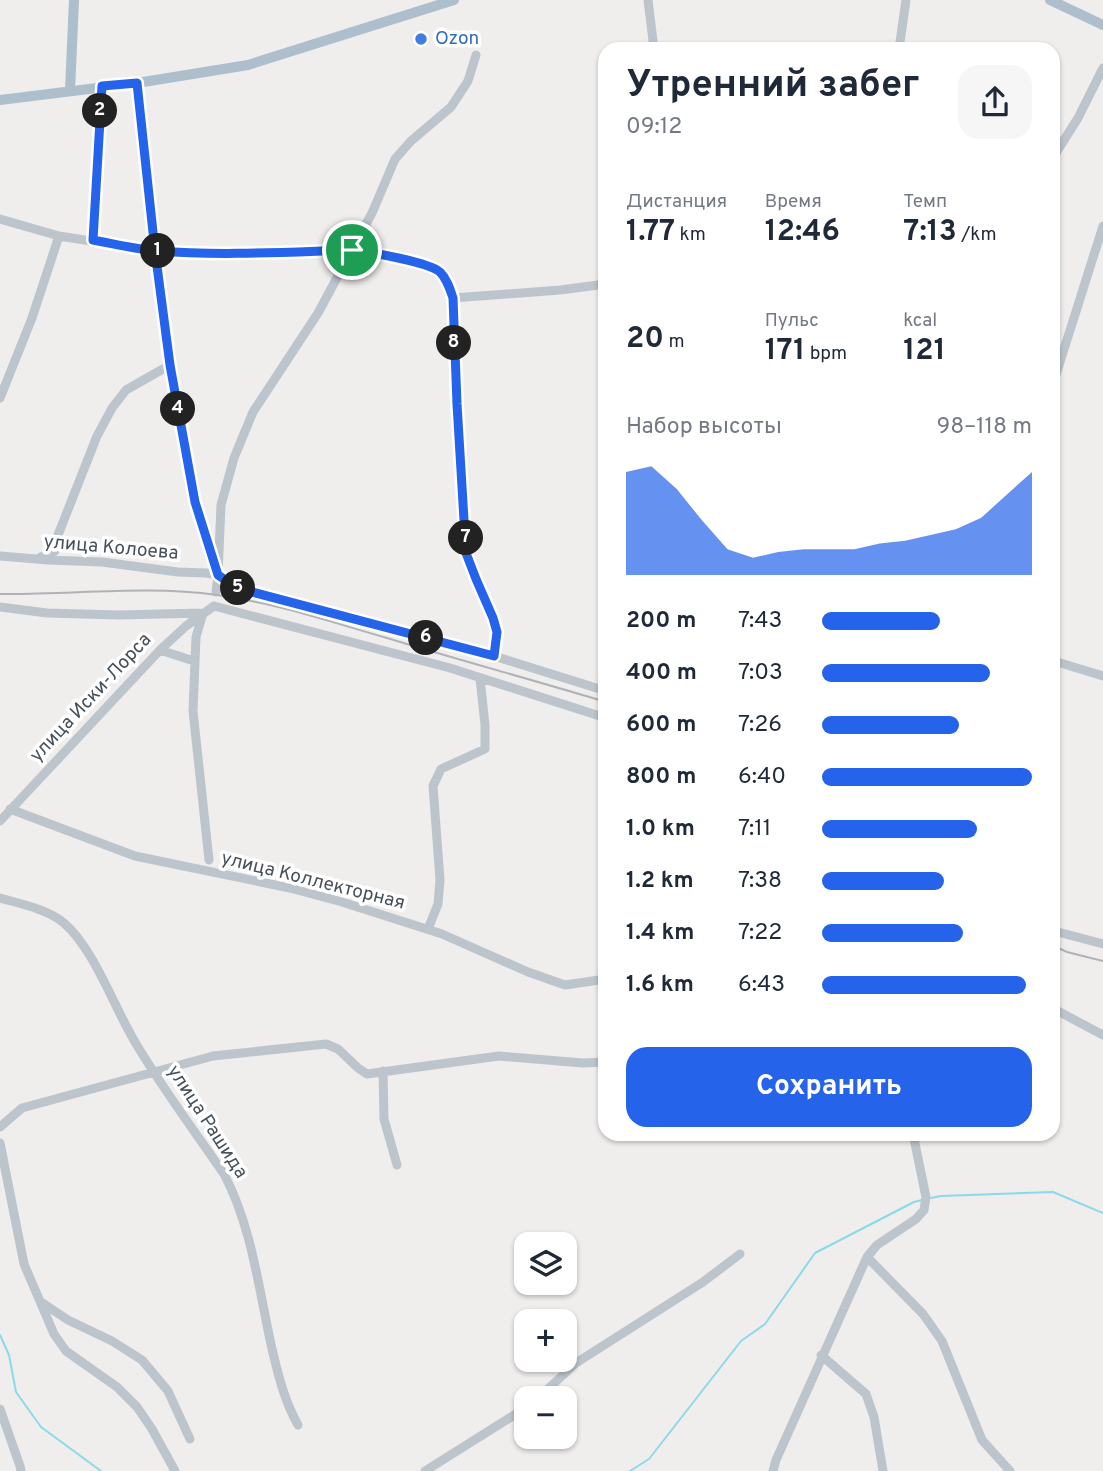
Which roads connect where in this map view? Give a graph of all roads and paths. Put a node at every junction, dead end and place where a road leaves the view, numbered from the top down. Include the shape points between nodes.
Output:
1 (74, 0) edge
2 (454, 0) edge
3 (649, 0) edge
4 (906, 0) edge
5 (1050, 0) edge
6 (1103, 25) edge
7 (653, 42) edge
8 (900, 42) edge
9 (476, 55) dead end
10 (1103, 68) edge
11 (137, 83) junction
12 (102, 86) junction
13 (70, 91) junction
14 (0, 100) edge
15 (1060, 147) edge
16 (0, 219) edge
17 (1103, 226) edge
18 (59, 236) junction
19 (93, 240) junction
20 (352, 250) junction
21 (155, 251) junction
22 (598, 285) edge
23 (453, 298) junction
24 (1060, 362) edge
25 (170, 365) junction
26 (0, 398) edge
27 (0, 556) edge
28 (37, 559) junction
29 (218, 575) junction
30 (215, 598) junction
31 (0, 607) edge
32 (181, 613) junction
33 (203, 613) junction
34 (186, 626) junction
35 (160, 650) junction
36 (494, 656) junction
37 (194, 661) junction
38 (1060, 663) edge
39 (1103, 676) edge
40 (480, 678) junction
41 (598, 688) edge
42 (598, 715) edge
43 (10, 809) junction
44 (0, 821) edge
45 (209, 860) dead end
46 (0, 898) edge
47 (428, 929) junction
48 (1060, 933) edge
49 (1103, 944) edge
50 (598, 980) edge
51 (1060, 1012) edge
52 (1103, 1035) edge
53 (598, 1062) edge
54 (153, 1072) junction
55 (383, 1072) junction
56 (0, 1127) edge
57 (914, 1141) edge
58 (0, 1143) edge
59 (397, 1165) dead end
60 (740, 1254) dead end
61 (867, 1257) junction
62 (40, 1301) junction
63 (821, 1355) junction
64 (551, 1386) edge
65 (0, 1409) edge
66 (514, 1415) edge
67 (298, 1424) dead end
68 (190, 1439) dead end
69 (21, 1471) edge
70 (175, 1471) edge
71 (425, 1471) edge
72 (773, 1471) edge
73 (883, 1471) edge
74 (1010, 1471) edge

1 - 13 main road
2 - 11 main road via 248,65
3 - 7 street
4 - 8 street
5 - 6 main road
9 - 20 street via 468,82 451,107 396,159
10 - 15 street
11 - 12 main road
11 - 21 street
12 - 13 main road
12 - 19 street
13 - 14 main road
16 - 18 street
17 - 24 street
18 - 19 street
18 - 26 street
19 - 21 street
20 - 21 street via 257,254
20 - 23 street via 440,271
20 - 29 street via 318,313 253,412 234,458 221,505
21 - 25 street
22 - 23 street
23 - 36 street via 466,553 497,632
25 - 28 street via 126,390 112,408 97,436 55,551
25 - 29 street via 195,502
27 - 28 street, улица Колоева
28 - 29 street, улица Колоева
29 - 30 street
29 - 36 street via 237,588
30 - 33 street, улица Иски-Лорса
30 - 40 street
31 - 32 street via 47,613
32 - 33 street
32 - 34 street
33 - 34 street, улица Иски-Лорса
33 - 37 street
34 - 35 street, улица Иски-Лорса
35 - 37 street
35 - 43 street, улица Иски-Лорса
36 - 41 street
37 - 45 street via 193,711
38 - 39 street
40 - 42 street
40 - 47 street via 485,749 441,769 433,786 440,880 438,904
43 - 44 street, улица Иски-Лорса
43 - 47 street, улица Коллекторная via 135,856 290,888
46 - 54 street, улица Рашида via 44,912 71,930
47 - 50 street, улица Коллекторная via 565,985
48 - 49 street
51 - 52 street
53 - 55 street via 499,1056
54 - 55 street via 213,1056 326,1044 368,1074
54 - 56 street via 22,1108
54 - 67 street, улица Рашида via 231,1188 250,1243 285,1399
55 - 59 street via 384,1119
57 - 61 street via 926,1197 924,1210
58 - 62 street via 24,1264
60 - 64 street via 576,1363
61 - 63 street
61 - 74 street via 923,1314 942,1341 982,1440
62 - 68 street via 142,1360 168,1391
62 - 70 street via 66,1351 137,1407
63 - 72 street
63 - 73 street via 866,1394
65 - 69 street
66 - 71 street

